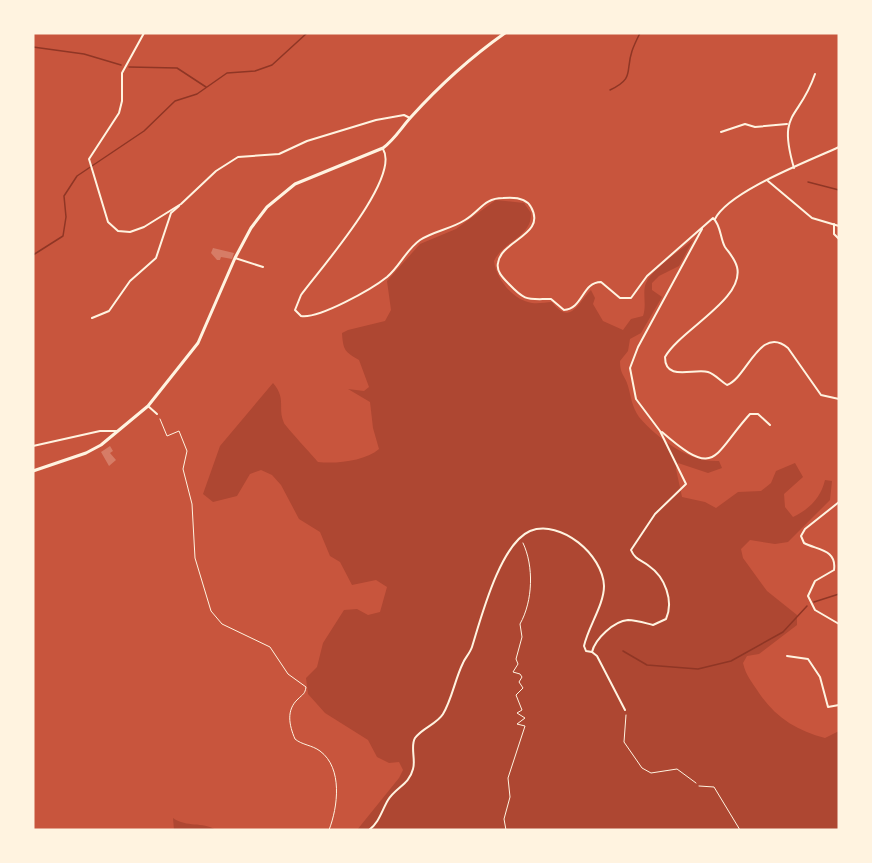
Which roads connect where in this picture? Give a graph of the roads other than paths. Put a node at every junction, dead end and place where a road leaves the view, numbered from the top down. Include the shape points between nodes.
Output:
1 (144, 33) edge
2 (505, 33) edge
3 (815, 74) dead end
4 (410, 118) junction
5 (787, 124) junction
6 (721, 132) dead end
7 (839, 147) edge
8 (383, 148) junction
9 (794, 168) junction
10 (768, 181) junction
11 (181, 204) junction
12 (715, 219) junction
13 (834, 224) junction
14 (839, 226) edge
15 (702, 229) junction
16 (839, 239) edge
17 (236, 258) junction
18 (263, 267) dead end
19 (92, 318) dead end
20 (839, 399) edge
21 (148, 406) junction
22 (157, 414) road end
23 (771, 425) dead end
24 (660, 430) junction
25 (119, 431) junction
26 (33, 446) edge
27 (33, 471) edge
28 (839, 502) edge
29 (839, 624) edge
30 (592, 652) junction
31 (787, 656) dead end
32 (839, 705) edge
33 (625, 710) road end
34 (369, 830) edge

1 - 11 street via 122,73 119,113 89,159 108,222 118,231 144,227
2 - 4 main road via 471,57
3 - 5 street
4 - 8 main road
4 - 11 street via 404,115 376,120 307,141 279,154 238,158 216,171
5 - 6 street via 746,124
5 - 9 street
7 - 9 street
8 - 15 street via 387,163 377,191 301,295 295,310 301,316 314,316 375,284 393,271 418,241 456,226 494,198 523,199 535,215 529,232 499,259 500,273 523,298 551,299 564,310 574,307 591,284 597,282 620,298 631,298 647,276
8 - 17 main road via 295,184 267,207
9 - 10 street
10 - 12 street via 722,208
10 - 13 street via 813,218
11 - 19 street via 171,213 156,258 130,281 109,311
12 - 15 street
12 - 20 street via 737,266 737,284 670,350 665,357 667,367 686,373 705,371 727,385 739,378 758,350 780,343 788,348 821,394
13 - 14 street
13 - 16 street via 834,234
15 - 24 street via 631,363 636,399
17 - 18 street
17 - 21 main road via 198,343
21 - 22 street
21 - 25 main road
23 - 24 street via 758,414 750,414 722,452 703,460
24 - 30 street via 686,484 655,514 631,550 665,585 668,613 661,623 653,625 621,621 598,639
25 - 26 street via 100,431
25 - 27 main road via 86,453
28 - 29 street via 801,536 804,543 829,552 834,560 834,570 815,581 808,596 815,610
30 - 33 street
30 - 34 street via 584,646 604,588 601,568 574,537 552,529 532,531 521,537 486,599 471,650 443,716 416,737 408,783 389,797
31 - 32 street via 808,659 820,677 828,707

